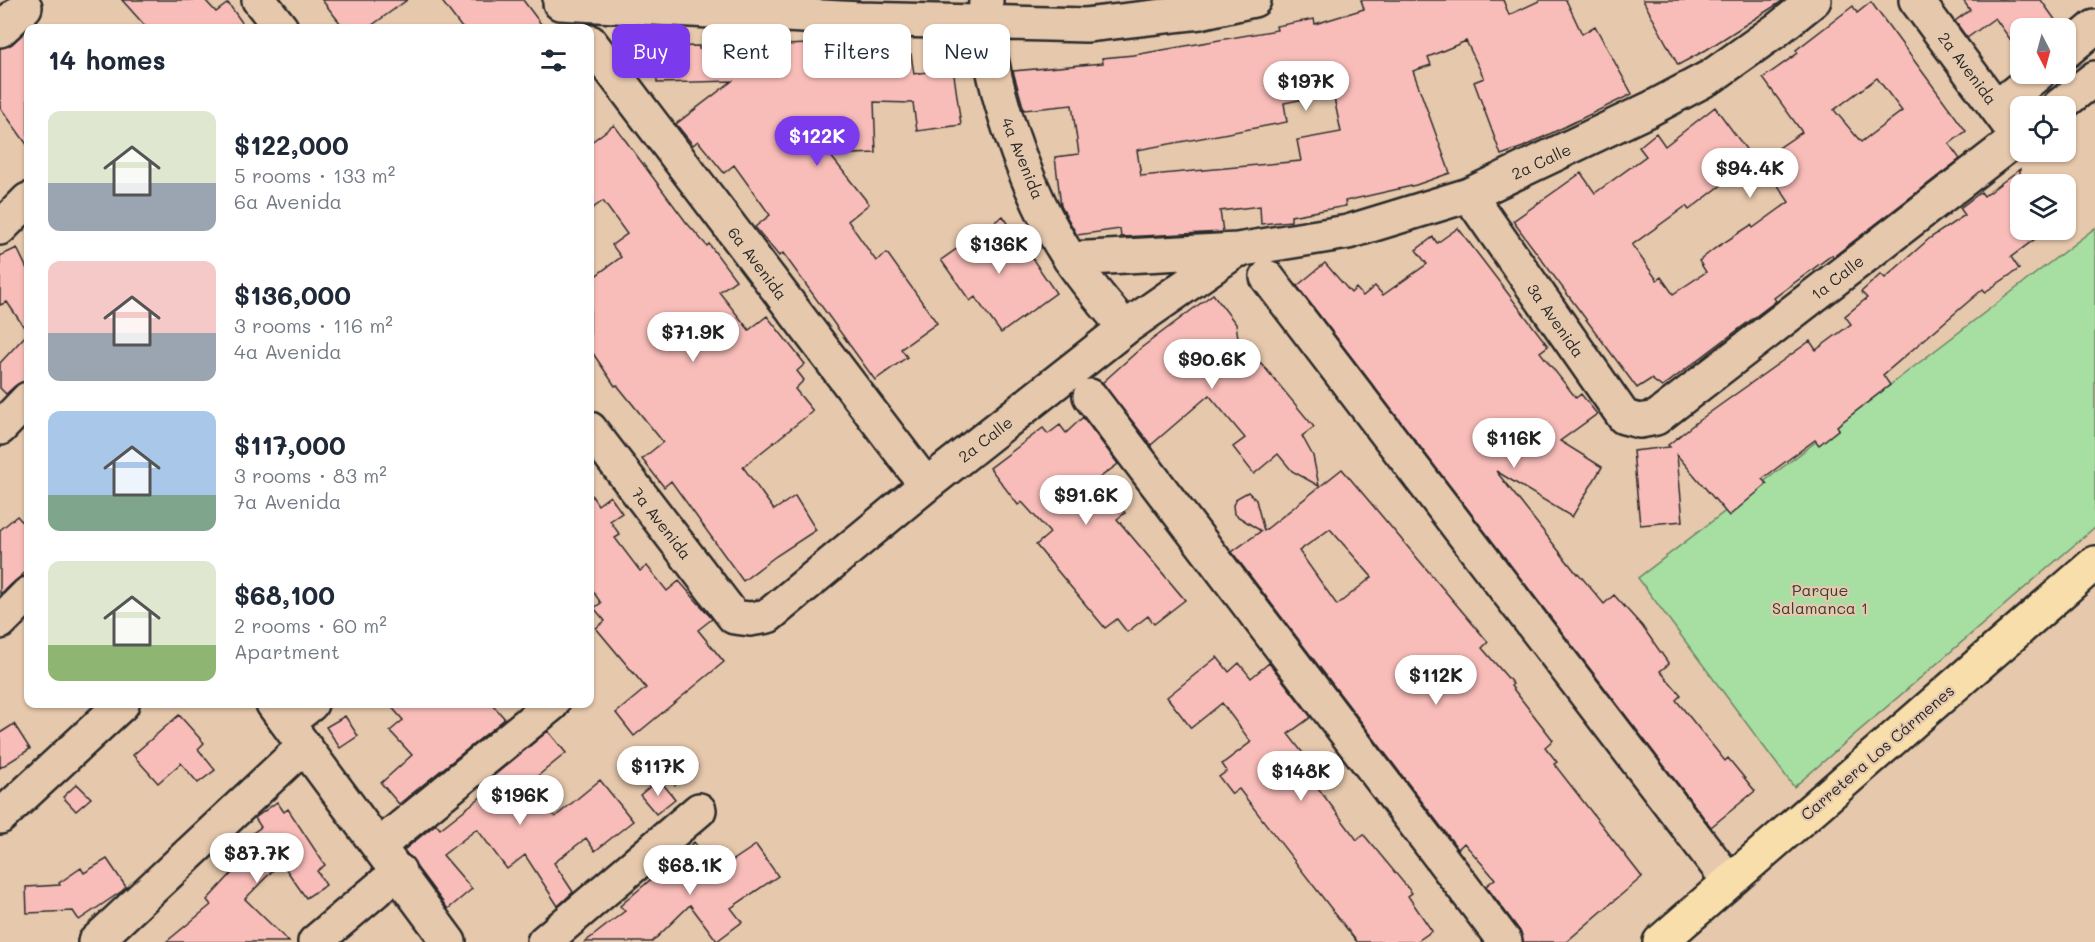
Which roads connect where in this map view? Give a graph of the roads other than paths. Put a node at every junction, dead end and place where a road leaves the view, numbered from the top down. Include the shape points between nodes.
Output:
1 (259, 0) edge
2 (1254, 0) edge
3 (1814, 0) edge
4 (1916, 0) edge
5 (559, 1) edge
6 (25, 7) dead end
7 (985, 12) edge
8 (278, 24) edge
9 (576, 24) edge
10 (2095, 27) edge
11 (0, 30) edge
12 (2076, 43) edge
13 (594, 47) edge
14 (2095, 78) edge
15 (2026, 84) edge
16 (2072, 96) edge
17 (1997, 107) junction
18 (2010, 125) edge
19 (2010, 144) edge
20 (1469, 195) junction
21 (24, 204) edge
22 (0, 228) edge
23 (1237, 250) junction
24 (1070, 259) junction
25 (1267, 277) dead end
26 (1125, 328) junction
27 (1090, 396) dead end
28 (24, 403) edge
29 (1656, 418) joint
30 (0, 428) edge
31 (594, 434) edge
32 (926, 485) junction
33 (2095, 563) edge
34 (24, 598) edge
35 (734, 617) joint
36 (0, 622) edge
37 (118, 708) edge
38 (547, 708) edge
39 (294, 719) edge
40 (699, 810) dead end
41 (0, 817) edge
42 (380, 845) junction
43 (399, 871) junction
44 (1729, 881) junction
45 (95, 942) edge
46 (315, 942) edge
47 (449, 942) edge
48 (544, 942) edge
49 (1505, 942) edge
50 (1660, 942) edge

1 - 8 street
2 - 7 street via 1200,12 1086,25
3 - 20 street, 2a Calle via 1712,76 1650,110
4 - 17 street, 2a Avenida
5 - 7 street
5 - 9 street
6 - 11 street
7 - 24 street, 4a Avenida via 1008,128 1040,203
10 - 12 street
13 - 32 street, 6a Avenida
14 - 16 street
15 - 17 street
17 - 18 street, 2a Avenida
19 - 29 street, 1a Calle
20 - 23 street, 2a Calle via 1348,232
20 - 29 street, 3a Avenida via 1624,417 1640,421
21 - 22 street
23 - 24 street, 2a Calle
23 - 26 street, 2a Calle
24 - 26 street, 4a Avenida
25 - 44 street
26 - 32 street, 2a Calle
27 - 49 street
28 - 30 street
31 - 35 street, 7a Avenida
32 - 35 street, 2a Calle via 768,616
33 - 44 main road, Carretera Los Cármenes
34 - 36 street
37 - 41 street
38 - 42 street
39 - 42 street
39 - 45 street
40 - 48 street
42 - 43 street
43 - 46 street
43 - 47 street
44 - 50 main road, Carretera Los Cármenes

